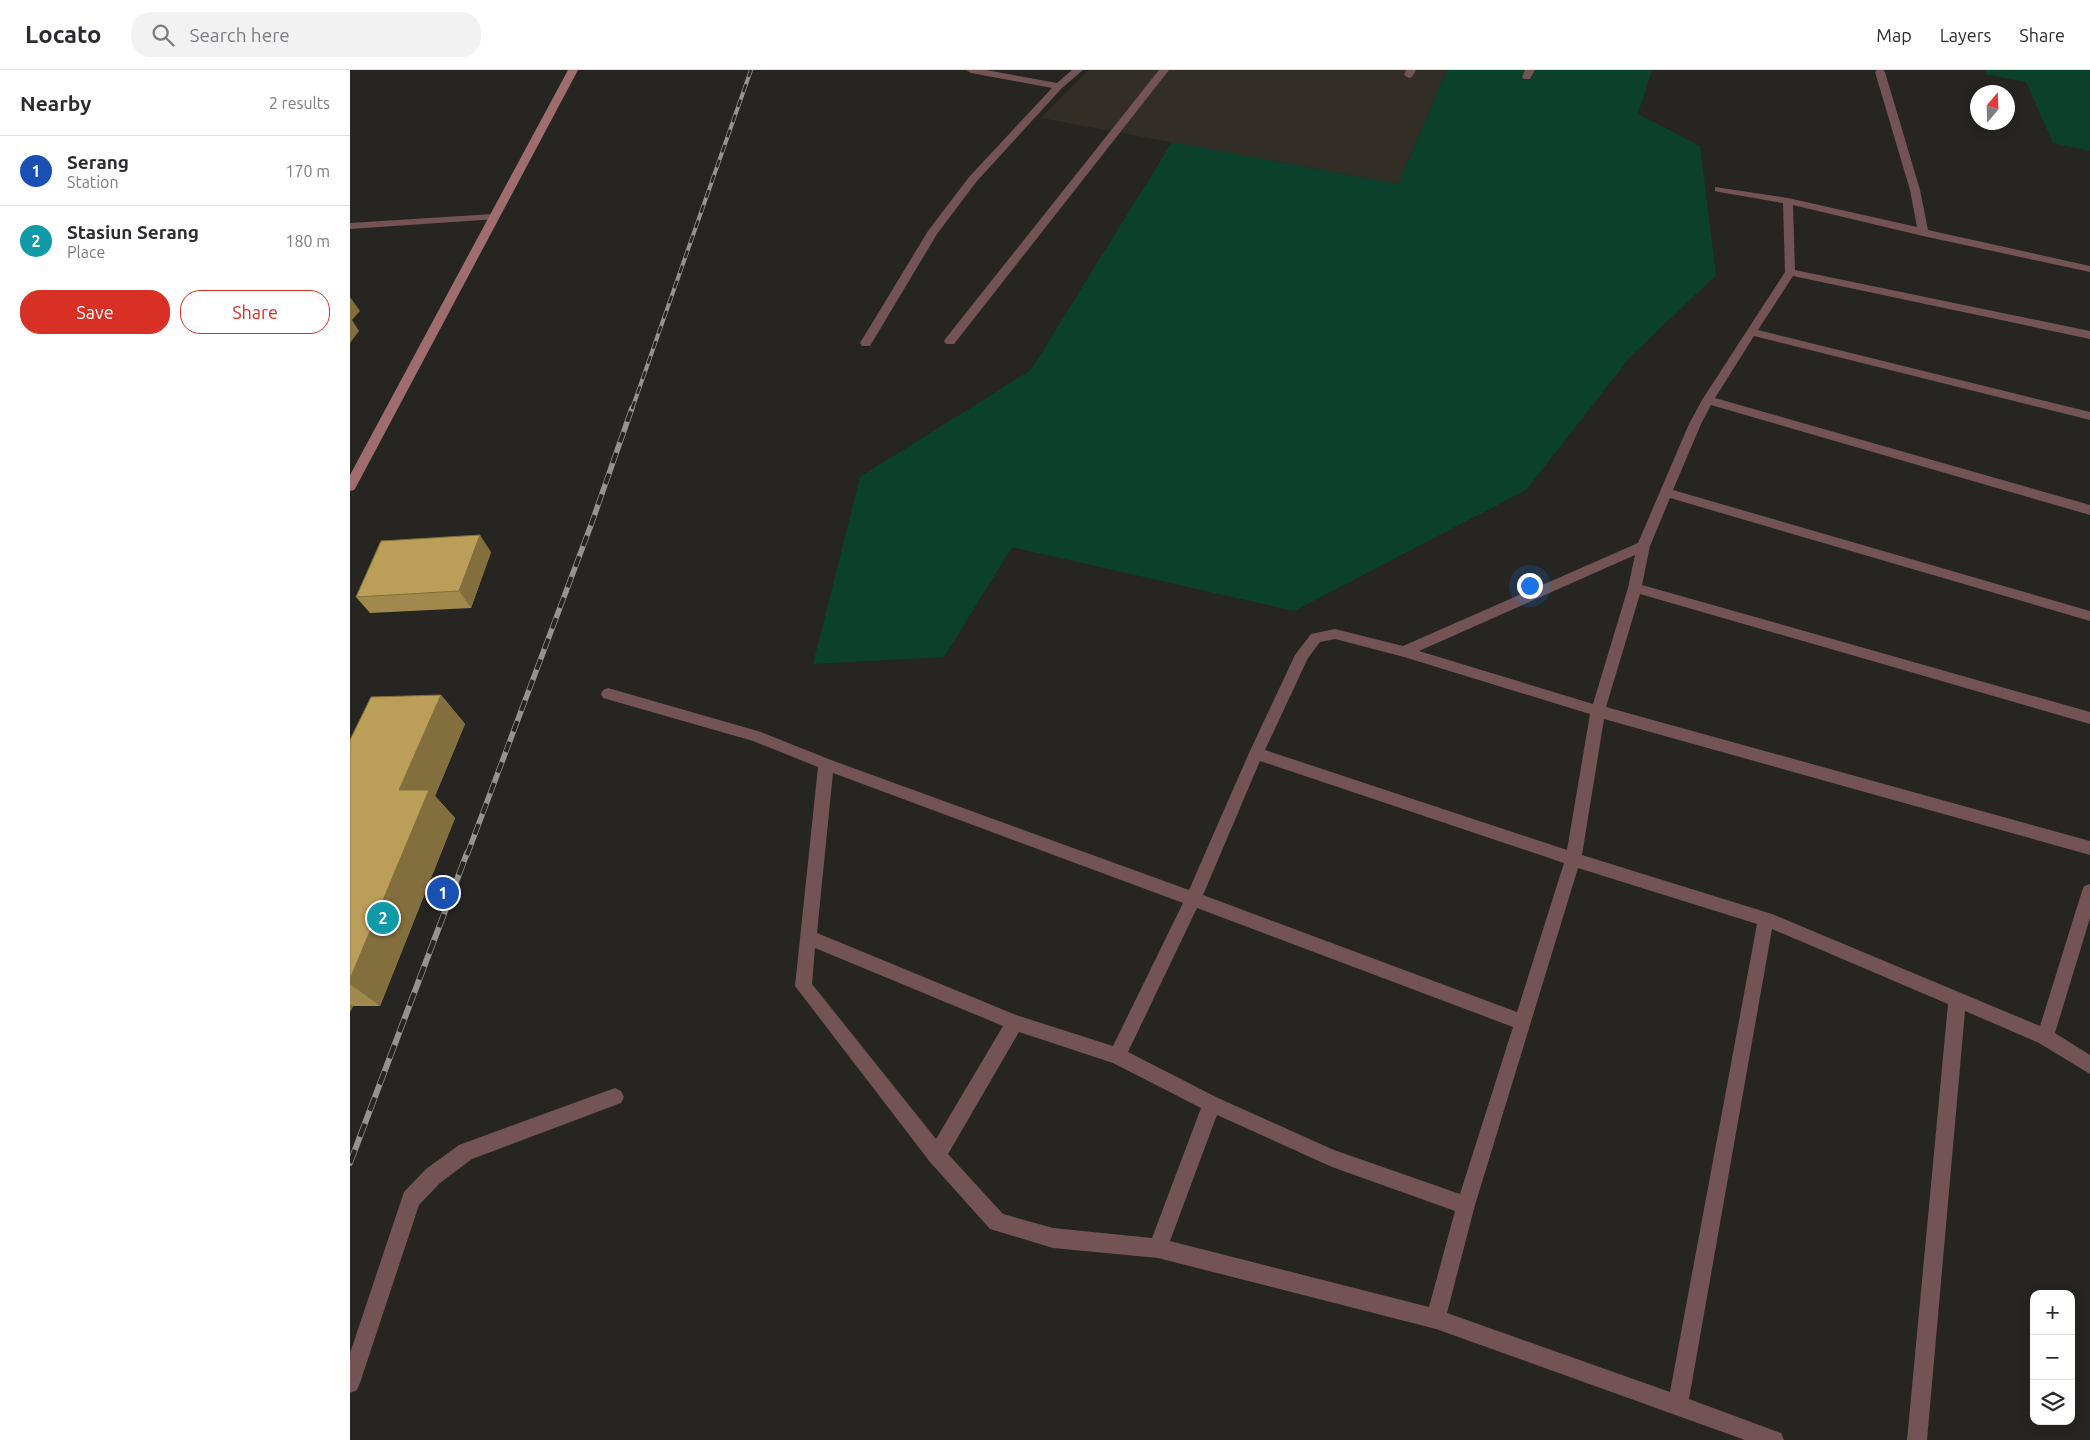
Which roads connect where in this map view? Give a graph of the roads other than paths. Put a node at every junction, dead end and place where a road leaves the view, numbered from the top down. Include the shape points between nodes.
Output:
1 (573, 70) edge
2 (971, 70) edge
3 (1078, 70) edge
4 (1164, 70) edge
5 (1880, 72) dead end
6 (1059, 86) junction
7 (1719, 189) dead end
8 (1788, 201) junction
9 (493, 217) junction
10 (350, 226) edge
11 (1923, 233) junction
12 (2090, 269) edge
13 (1790, 272) junction
14 (1751, 332) junction
15 (2090, 336) edge
16 (950, 341) dead end
17 (866, 343) dead end
18 (1708, 400) junction
19 (2090, 416) edge
20 (350, 487) edge
21 (1667, 493) junction
22 (2090, 510) edge
23 (1643, 546) junction
24 (1635, 588) junction
25 (2090, 616) edge
26 (1404, 652) junction
27 (608, 694) dead end
28 (1598, 711) junction
29 (2090, 718) edge
30 (1256, 753) junction
31 (826, 764) junction
32 (2090, 848) edge
33 (1573, 860) junction
34 (2090, 891) edge
35 (1193, 899) junction
36 (1766, 920) junction
37 (808, 937) junction
38 (1957, 1000) junction
39 (1522, 1022) junction
40 (1015, 1023) junction
41 (2045, 1037) junction
42 (1117, 1056) junction
43 (2090, 1065) edge
44 (614, 1097) dead end
45 (1212, 1104) junction
46 (937, 1155) junction
47 (1466, 1205) junction
48 (1158, 1248) junction
49 (1436, 1319) junction
50 (350, 1383) edge
51 (1678, 1404) junction
52 (1774, 1440) edge
53 (1917, 1440) edge

1 - 9 main road
2 - 6 street
3 - 6 street
4 - 16 street
5 - 11 street via 1915,190
6 - 17 street via 973,179 932,233
7 - 8 street
8 - 11 street
8 - 13 street
9 - 10 street
9 - 20 main road
11 - 12 street
13 - 14 street
13 - 15 street
14 - 18 street
14 - 19 street
18 - 21 street
18 - 22 street
21 - 23 street
21 - 25 street
23 - 24 street
23 - 26 street
24 - 28 street
24 - 29 street
26 - 28 street
26 - 30 street via 1335,634 1316,638 1302,654
27 - 31 street via 756,736
28 - 32 street
28 - 33 street
30 - 33 street
30 - 35 street
31 - 35 street
31 - 37 street
33 - 36 street
33 - 39 street
34 - 41 street
35 - 39 street
35 - 42 street
36 - 38 street
36 - 51 street
37 - 40 street
37 - 46 street via 803,986
38 - 41 street
38 - 53 street
39 - 47 street
40 - 42 street
40 - 46 street
41 - 43 street
42 - 45 street
44 - 50 street via 466,1152 433,1176 411,1199
45 - 47 street via 1332,1158
45 - 48 street
46 - 48 street via 998,1222 1053,1238
47 - 49 street
48 - 49 street
49 - 51 street
51 - 52 street

